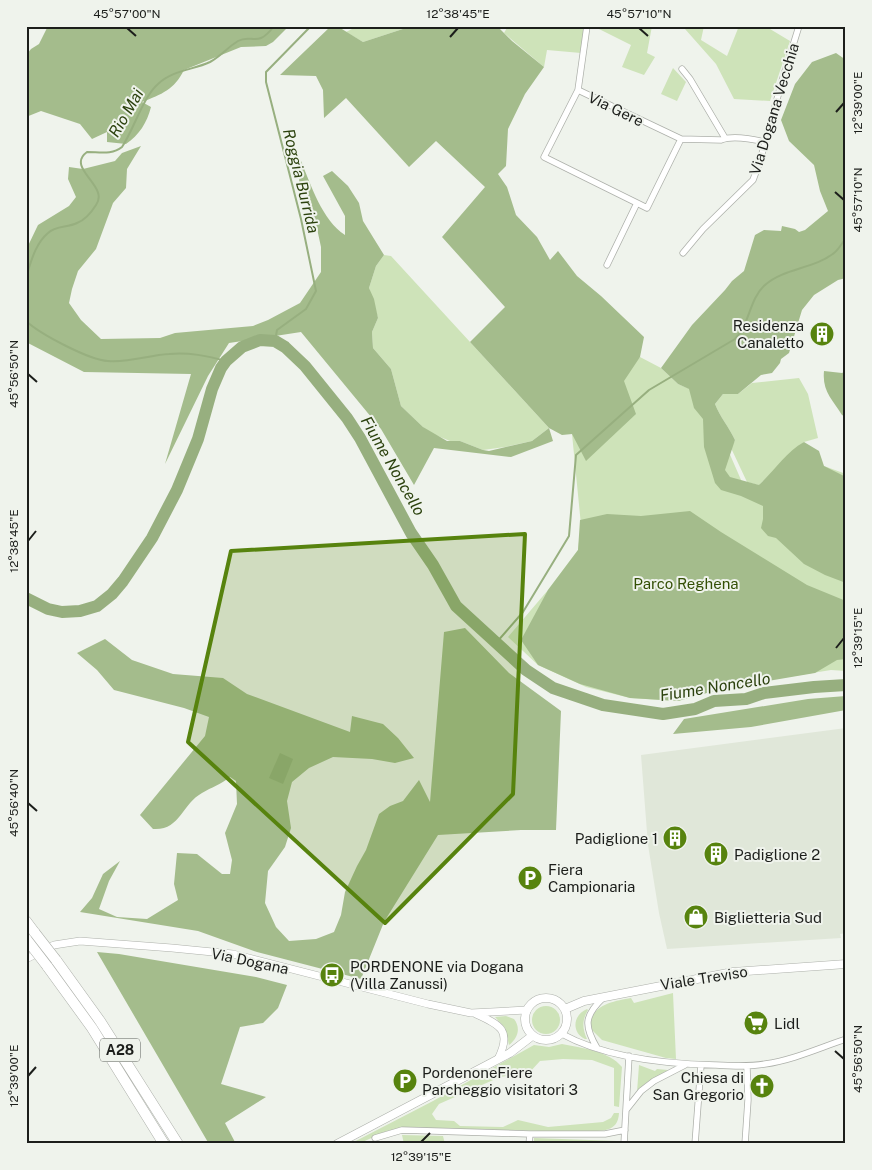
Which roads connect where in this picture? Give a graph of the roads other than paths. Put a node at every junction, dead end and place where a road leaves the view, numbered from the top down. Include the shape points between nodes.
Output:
1 (587, 26) edge
2 (799, 26) edge
3 (682, 69) dead end
4 (578, 90) junction
5 (725, 138) junction
6 (681, 139) junction
7 (765, 142) junction
8 (637, 203) junction
9 (683, 254) dead end
10 (607, 265) dead end
11 (26, 922) edge
12 (30, 937) edge
13 (26, 959) edge
14 (51, 963) junction
15 (846, 964) edge
16 (604, 997) junction
17 (565, 1009) junction
18 (527, 1010) junction
19 (473, 1013) junction
20 (562, 1034) junction
21 (532, 1036) junction
22 (846, 1039) edge
23 (597, 1048) junction
24 (629, 1056) junction
25 (498, 1059) junction
26 (685, 1065) junction
27 (701, 1065) junction
28 (747, 1066) junction
29 (626, 1110) junction
30 (625, 1130) junction
31 (530, 1134) junction
32 (374, 1138) dead end
33 (162, 1144) edge
34 (179, 1144) edge
35 (337, 1144) edge
36 (529, 1144) edge
37 (624, 1144) edge
38 (696, 1144) edge
39 (745, 1144) edge

1 - 4 street
2 - 7 street, Via Dogana Vecchia
3 - 5 street
4 - 6 street, Via Gere
4 - 8 street, Via Gere via 544,158
5 - 6 street, Via Gere
5 - 7 street, Via Gere
6 - 8 street via 647,208
7 - 9 street, Via Dogana Vecchia via 753,180
8 - 10 street
11 - 12 highway, A28
12 - 14 highway, A28, bridge
13 - 19 street, Via Dogana via 54,945 80,941 233,954
14 - 33 highway, A28
14 - 34 highway, A28 via 100,1021
15 - 16 main road, Viale Treviso via 733,972
16 - 17 main road, Viale Treviso
16 - 23 street via 591,1012 587,1025
17 - 18 main road via 555,1000 542,998 530,1004
17 - 20 main road via 568,1022
18 - 19 street, Via Dogana
18 - 21 main road via 525,1024
19 - 25 street, Via Dogana via 500,1027 505,1045
20 - 21 main road via 544,1041
20 - 23 street
21 - 25 main road
22 - 28 street via 798,1056
23 - 24 street
24 - 26 street
24 - 29 street
25 - 35 main road
26 - 27 street
26 - 29 street via 654,1081
27 - 28 street
27 - 38 street
28 - 39 street
29 - 30 street
30 - 31 street via 605,1134
30 - 37 street
31 - 32 street via 402,1130
31 - 36 street

